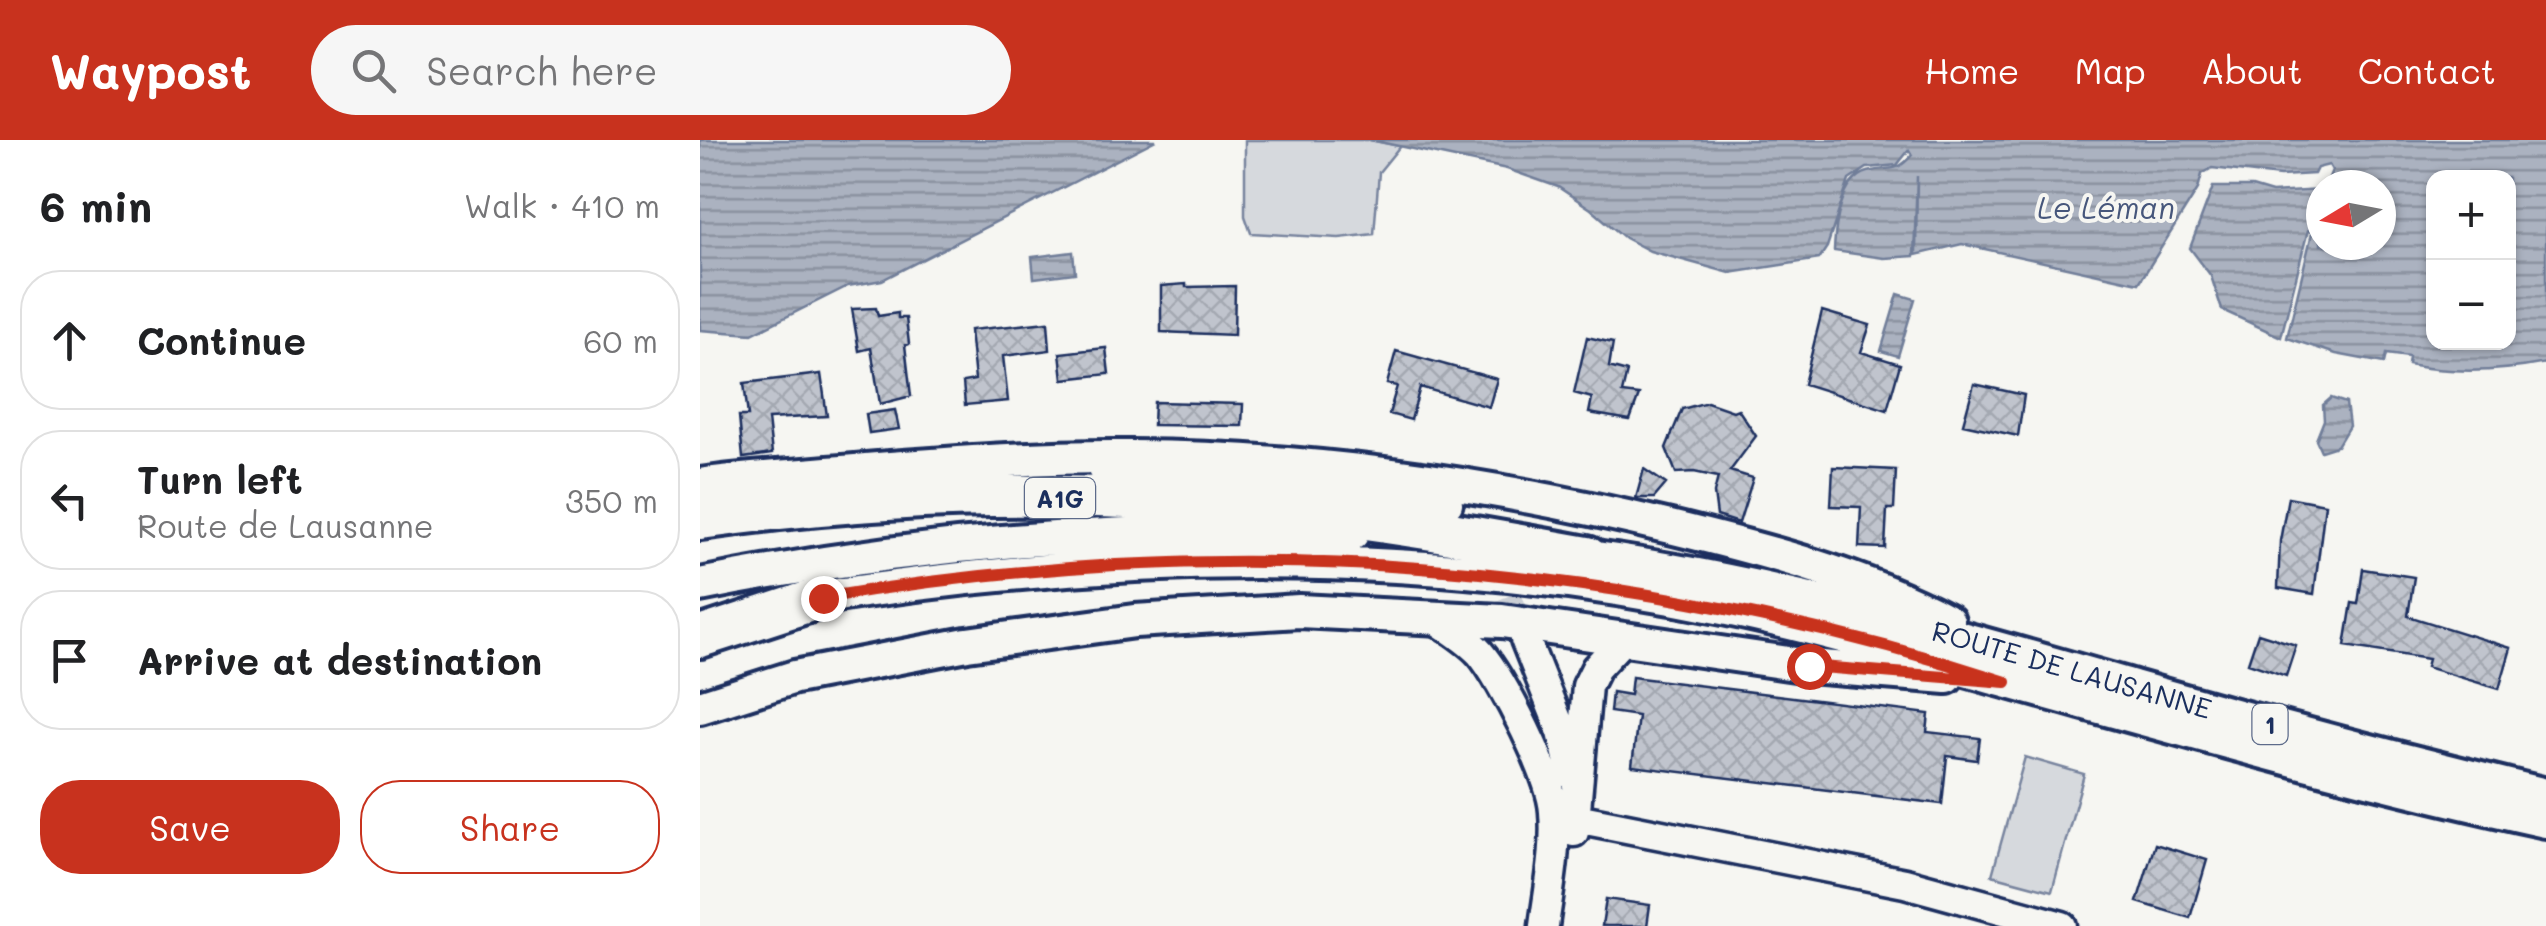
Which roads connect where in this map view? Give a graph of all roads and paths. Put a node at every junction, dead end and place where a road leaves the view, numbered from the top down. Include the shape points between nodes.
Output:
1 (1032, 460) junction
2 (700, 485) edge
3 (1448, 504) dead end
4 (714, 517) edge
5 (1587, 557) junction
6 (700, 585) edge
7 (823, 598) junction
8 (1431, 616) junction
9 (700, 618) edge
10 (700, 636) edge
11 (1624, 638) junction
12 (1525, 639) tunnel mouth
13 (1996, 647) junction
14 (2006, 682) junction
15 (700, 708) edge
16 (2546, 795) edge
17 (1576, 809) junction
18 (2546, 821) edge
19 (1544, 926) edge
20 (1562, 926) edge
21 (2062, 926) edge

1 - 2 main road
1 - 3 street via 1356,487
1 - 13 main road via 1289,464 1567,503 1703,535 1898,594
4 - 5 highway, A1G via 870,502 1208,503
5 - 6 main road, ROUTE DE LAUSANNE / 1 via 1349,534 1158,532 914,550
5 - 13 main road, ROUTE DE LAUSANNE / 1 via 1787,594
7 - 9 main road, ROUTE DE LAUSANNE / 1
7 - 10 highway
7 - 14 main road, ROUTE DE LAUSANNE / 1 via 1048,570 1400,564 1583,584 1721,608
8 - 11 main road
8 - 15 main road via 1257,612 1067,629 821,672
8 - 19 street via 1467,640 1488,665 1550,790 1555,842
11 - 14 main road via 1809,666
11 - 17 street via 1587,686
12 - 17 street via 1562,732
13 - 16 main road, ROUTE DE LAUSANNE / 1
14 - 18 main road, ROUTE DE LAUSANNE / 1
17 - 20 street
17 - 21 street via 1905,883

